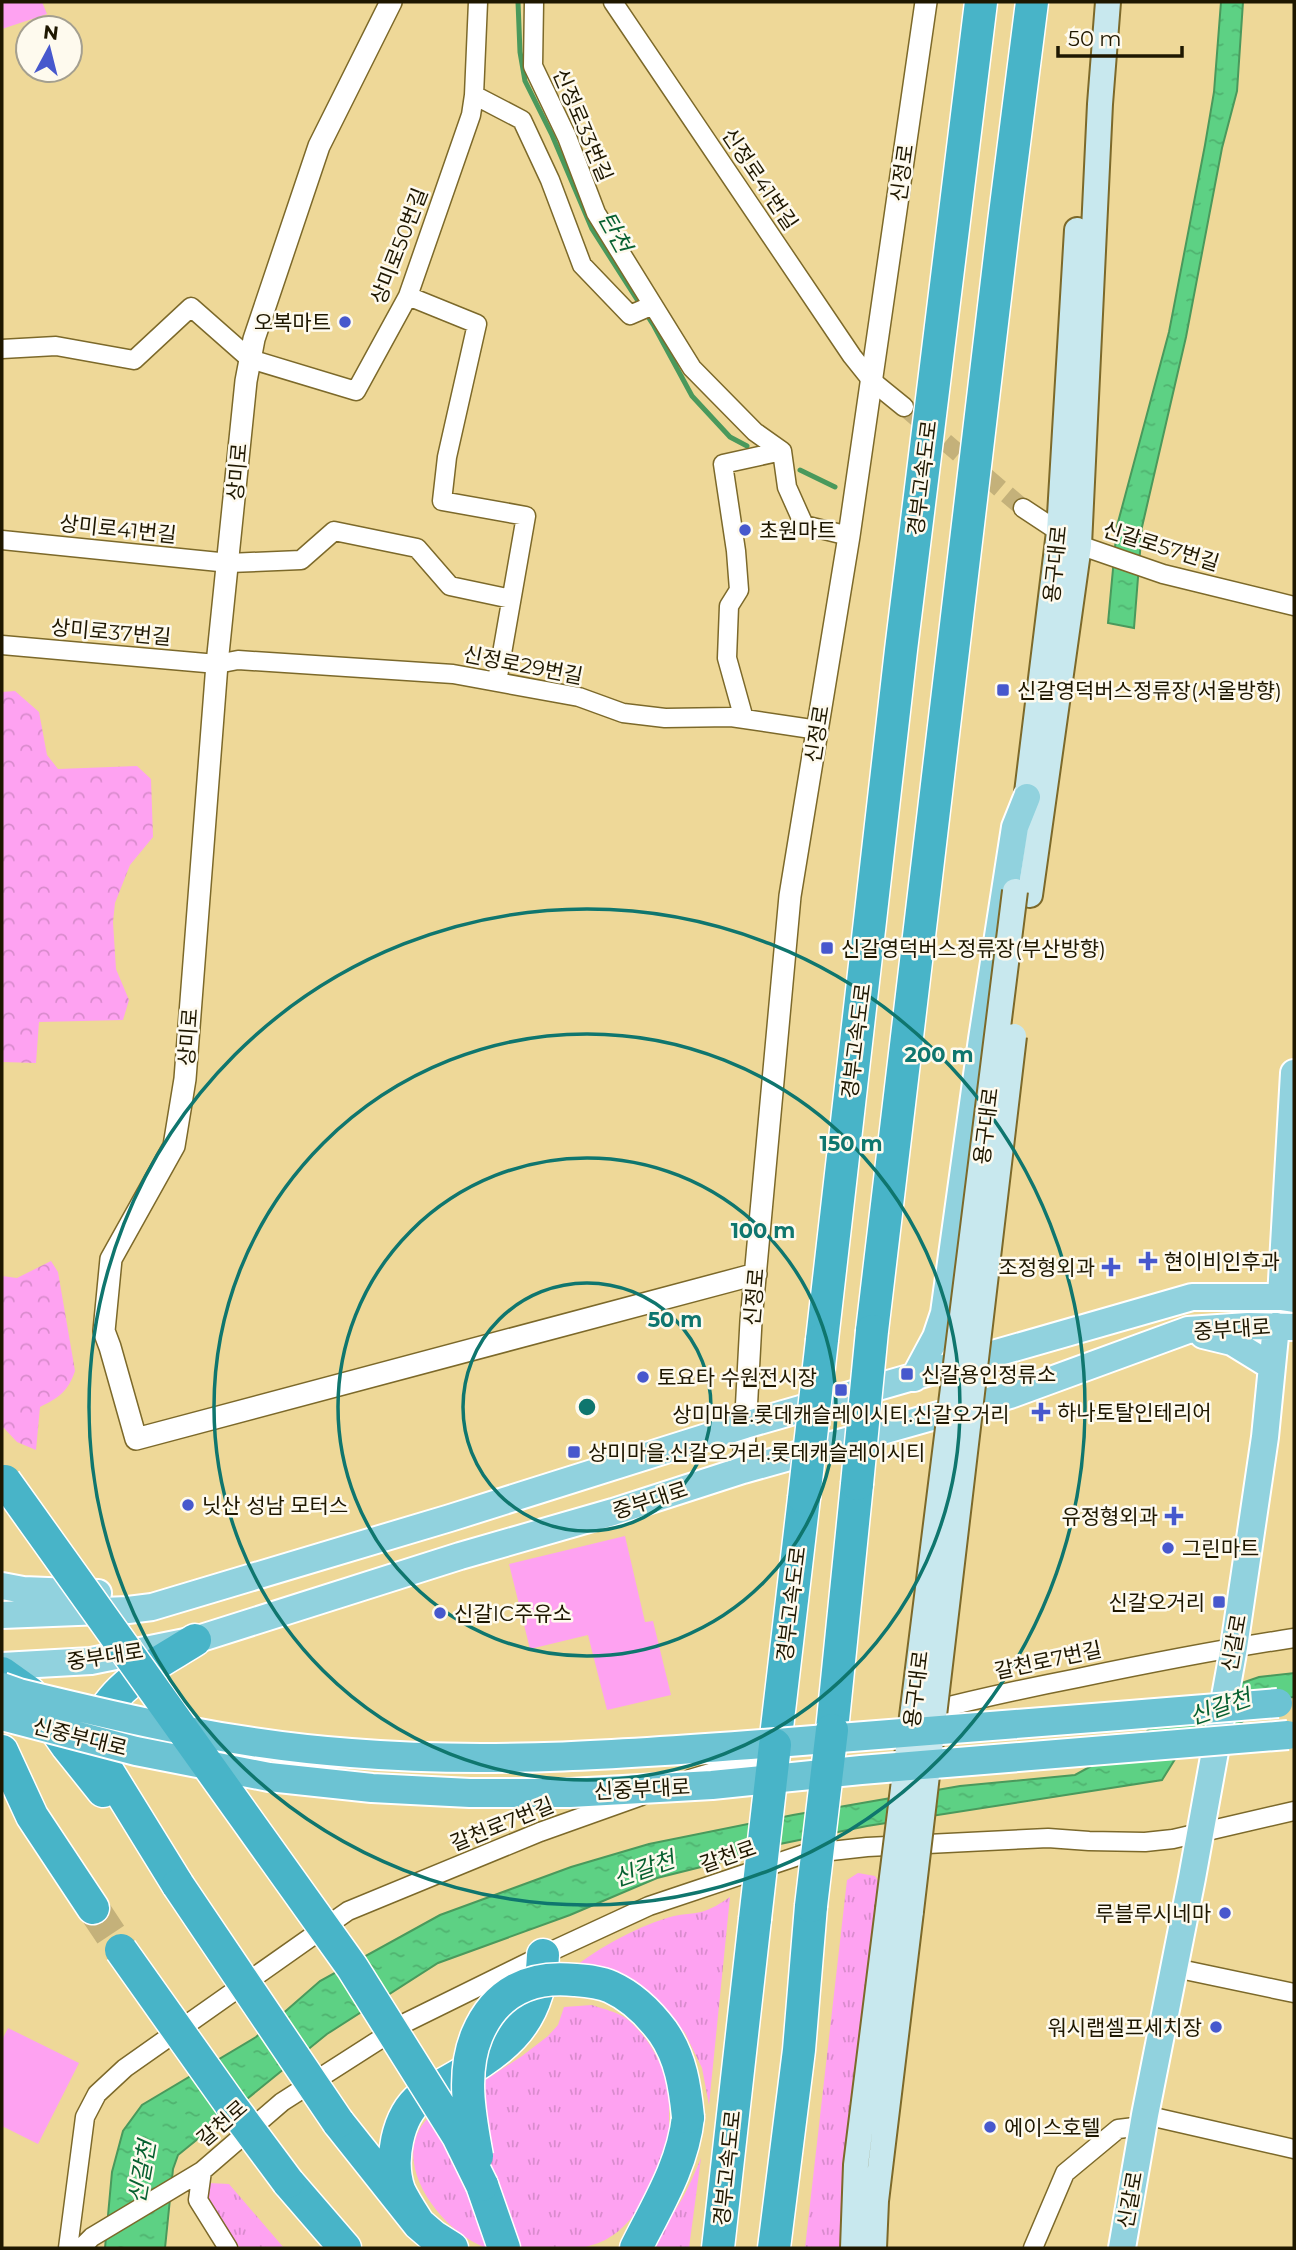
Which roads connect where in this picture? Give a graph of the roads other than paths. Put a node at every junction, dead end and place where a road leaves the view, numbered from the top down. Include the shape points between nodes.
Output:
1 (391, 2) edge
2 (478, 2) edge
3 (534, 2) edge
4 (613, 2) edge
5 (926, 2) edge
6 (981, 2) edge
7 (1032, 2) edge
8 (1091, 2) edge
9 (1108, 2) edge
10 (474, 95) junction
11 (408, 296) junction
12 (653, 304) junction
13 (2, 349) edge
14 (250, 359) junction
15 (872, 381) junction
16 (904, 407) tunnel mouth
17 (782, 451) junction
18 (1023, 508) tunnel mouth
19 (849, 536) junction
20 (1069, 538) junction
21 (2, 540) edge
22 (229, 563) junction
23 (511, 599) junction
24 (1294, 606) edge
25 (2, 645) edge
26 (217, 664) junction
27 (496, 682) junction
28 (744, 719) junction
29 (818, 730) junction
30 (1027, 797) junction
31 (1023, 893) junction
32 (1294, 1073) edge
33 (756, 1274) junction
34 (1290, 1296) edge
35 (1285, 1326) edge
36 (1188, 1331) junction
37 (1271, 1366) junction
38 (914, 1378) junction
39 (746, 1425) junction
40 (743, 1470) junction
41 (3, 1478) edge
42 (2, 1586) edge
43 (184, 1598) junction
44 (2, 1615) edge
45 (1294, 1638) edge
46 (195, 1640) junction
47 (1233, 1653) junction
48 (2, 1666) edge
49 (2, 1673) edge
50 (2, 1687) edge
51 (1278, 1703) dead end
52 (2, 1716) edge
53 (1288, 1735) dead end
54 (2, 1751) edge
55 (10, 1783) edge
56 (1294, 1811) edge
57 (1202, 1825) junction
58 (178, 1885) junction
59 (93, 1908) tunnel mouth
60 (900, 1910) junction
61 (121, 1950) tunnel mouth
62 (543, 1955) junction
63 (1175, 1968) junction
64 (903, 1990) junction
65 (1294, 1993) edge
66 (1144, 2120) junction
67 (1294, 2149) edge
68 (202, 2171) junction
69 (288, 2182) junction
70 (482, 2185) junction
71 (664, 2192) junction
72 (419, 2224) junction
73 (87, 2243) edge
74 (68, 2248) edge
75 (228, 2248) edge
76 (336, 2248) edge
77 (345, 2248) edge
78 (452, 2248) edge
79 (504, 2248) edge
80 (617, 2248) edge
81 (636, 2248) edge
82 (718, 2248) edge
83 (774, 2248) edge
84 (853, 2248) edge
85 (874, 2248) edge
86 (888, 2248) edge
87 (1032, 2248) edge
88 (1122, 2248) edge

1 - 14 street, 상미로 via 319,146
2 - 10 street, 상미로50번길
3 - 12 street, 신정로33번길 via 533,66 568,137 596,213
4 - 15 street, 신정로41번길
5 - 15 street, 신정로
6 - 82 highway, 경부고속도로, bridge via 901,650
7 - 83 highway, bridge via 872,1331 799,2050
8 - 20 main road, 용구대로
9 - 20 main road, 용구대로
10 - 11 street, 상미로50번길
10 - 12 street via 522,120 582,265 630,315
11 - 14 street, 상미로50번길 via 356,391
11 - 23 street via 477,324 447,457 442,501 526,516
12 - 17 street, 신정로33번길 via 692,368 755,432
13 - 14 street via 56,346 134,360 191,307
14 - 22 street, 상미로
15 - 16 street
15 - 19 street, 신정로
17 - 19 street via 787,487 804,525
17 - 28 street via 723,464 739,590 729,606 727,658
18 - 20 street, 신갈로57번길
19 - 29 street, 신정로
20 - 24 street, 신갈로57번길 via 1151,570
20 - 30 main road, 용구대로
20 - 31 main road, 용구대로
21 - 22 street, 상미로41번길
22 - 23 street, 상미로41번길 via 302,560 334,531 417,548 450,586
22 - 26 street, 상미로
23 - 27 street
25 - 26 street, 상미로37번길
26 - 27 street, 신정로29번길 via 238,660 453,674
26 - 33 street, 상미로 via 185,1079 174,1146 111,1259 104,1321 136,1438
27 - 28 street, 신정로29번길 via 579,697 623,713
28 - 29 street, 신정로29번길
29 - 33 street, 신정로 via 790,895
30 - 31 main road, 용구대로
30 - 38 main road via 1015,827 944,1312
31 - 60 main road, 용구대로, bridge
32 - 34 main road, 신갈로
33 - 39 street, 신정로
34 - 35 street, 신갈로
34 - 38 main road, 중부대로 via 1192,1297
35 - 36 main road, 중부대로
35 - 37 main road, 신갈로
36 - 37 main road via 1232,1342
36 - 40 main road, 중부대로 via 1010,1395
37 - 47 main road, 신갈로
38 - 39 main road, 중부대로
39 - 40 street, 신정로
39 - 43 main road, 중부대로
40 - 46 main road, 중부대로
41 - 70 highway, bridge via 352,1967 458,2136
42 - 43 main road
43 - 44 main road, 중부대로 via 128,1611
45 - 47 street, 갈천로7번길
46 - 48 main road, 중부대로 via 91,1661
46 - 58 highway via 116,1695 99,1721 96,1739 99,1757
47 - 57 main road, 신갈로, bridge
47 - 74 street, 갈천로7번길 via 974,1699 709,1772 540,1832 348,1911 125,2068 97,2094 81,2135
49 - 58 highway via 30,1693
50 - 51 highway, 신중부대로, bridge via 151,1725 269,1745 446,1757 686,1750
52 - 53 highway, 신중부대로, bridge via 136,1751 269,1777 470,1793 712,1785
54 - 55 highway
55 - 59 highway
56 - 57 street, 갈천로
57 - 62 street, 갈천로 via 1173,1839 1145,1842 1048,1838 804,1854 649,1906
57 - 63 main road, 신갈로
58 - 72 highway, bridge via 338,2122
60 - 64 main road, 용구대로
60 - 84 main road, 용구대로 via 856,2165
61 - 69 highway, bridge
62 - 68 street, 갈천로 via 396,2029 282,2102
62 - 72 highway via 539,1990 516,2034 421,2096 405,2115 396,2178
63 - 65 street
63 - 66 main road, 신갈로
64 - 85 main road, 용구대로
64 - 86 main road
66 - 67 street
66 - 87 street via 1118,2129 1065,2173
66 - 88 main road, 신갈로
68 - 73 street, 갈천로
68 - 75 street via 198,2200
69 - 76 highway
69 - 77 highway
70 - 71 highway, bridge via 469,2100 471,2055 477,2036 498,2003 533,1981 550,1979 590,1981 632,1999 649,2014 676,2055 685,2083 688,2117 682,2149
70 - 79 highway
71 - 80 highway via 638,2230
71 - 81 highway
72 - 78 highway

